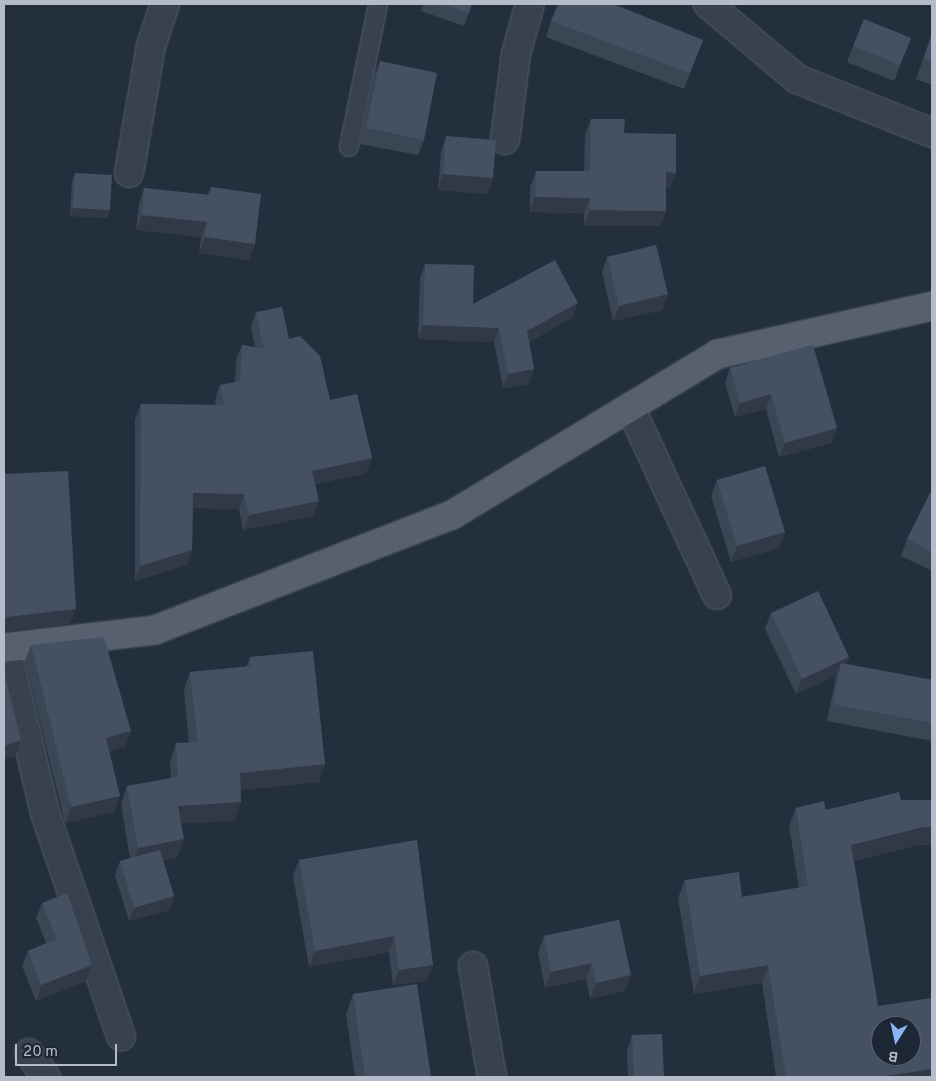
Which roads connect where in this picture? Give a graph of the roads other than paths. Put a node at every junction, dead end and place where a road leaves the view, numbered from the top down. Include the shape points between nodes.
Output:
1 (164, 4) edge
2 (378, 4) edge
3 (530, 4) edge
4 (708, 4) edge
5 (932, 133) edge
6 (505, 140) dead end
7 (349, 147) dead end
8 (129, 173) dead end
9 (932, 306) edge
10 (630, 407) junction
11 (717, 595) dead end
12 (5, 648) edge
13 (473, 966) dead end
14 (121, 1036) dead end
15 (29, 1053) dead end
16 (46, 1077) edge
17 (492, 1077) edge

1 - 8 street via 151,46
2 - 7 lane
3 - 6 street via 516,54
4 - 5 street via 797,79
9 - 10 main road via 718,354
10 - 11 street
10 - 12 main road via 452,515 164,626
12 - 14 street via 45,813
13 - 17 street
15 - 16 street

